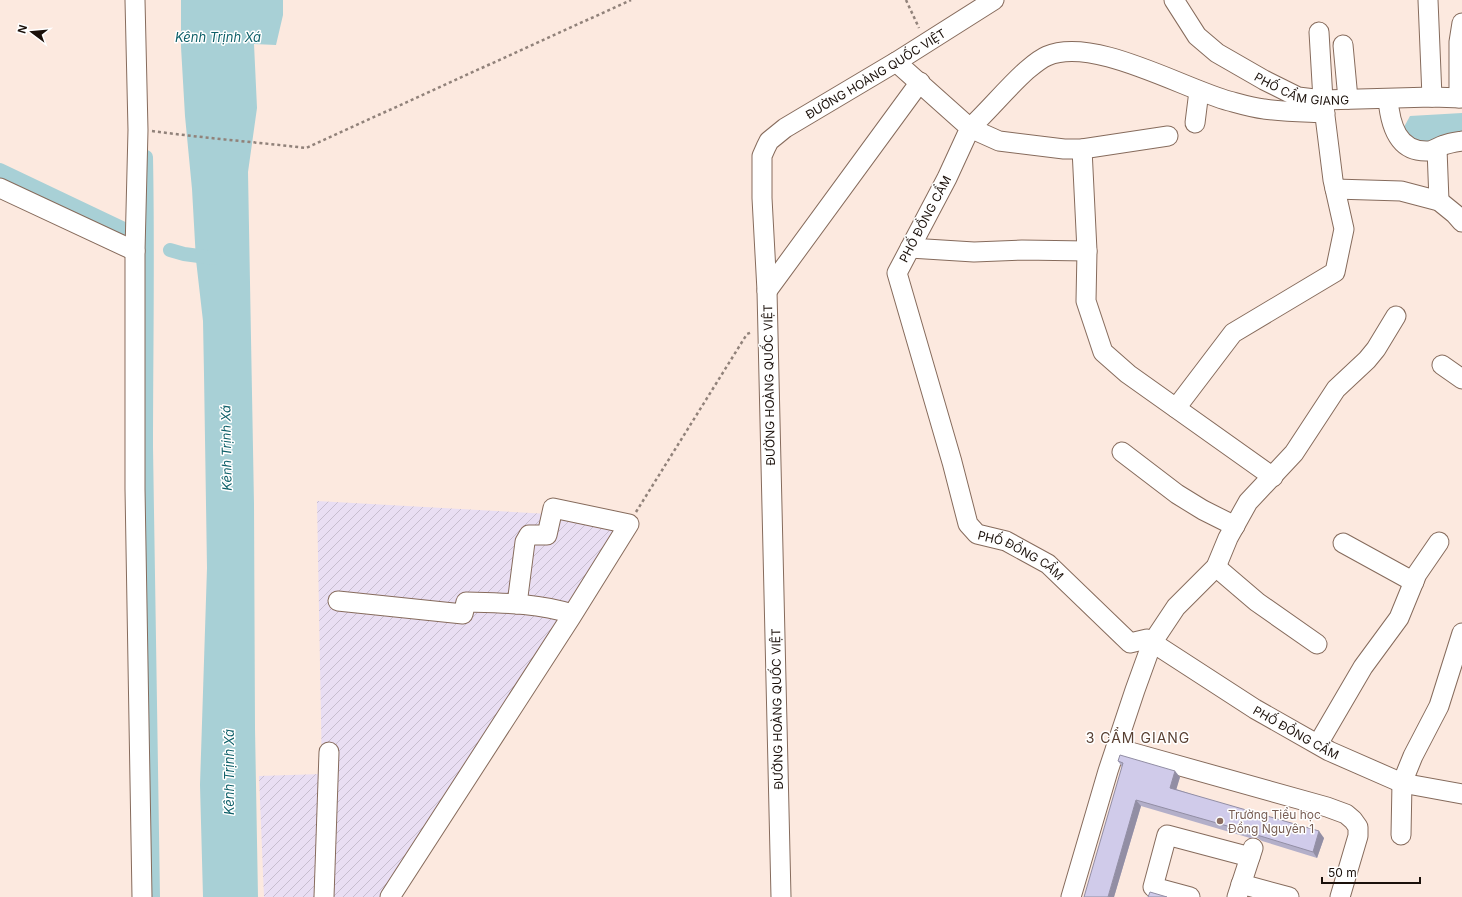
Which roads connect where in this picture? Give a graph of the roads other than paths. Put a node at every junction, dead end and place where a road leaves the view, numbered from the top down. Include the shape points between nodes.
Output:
1 (135, 0) edge
2 (994, 0) edge
3 (1174, 0) edge
4 (1428, 0) edge
5 (1462, 23) edge
6 (1319, 32) dead end
7 (1343, 45) dead end
8 (896, 62) junction
9 (920, 82) junction
10 (1199, 90) junction
11 (1432, 97) junction
12 (1388, 98) junction
13 (1460, 98) edge
14 (1348, 99) junction
15 (1324, 106) junction
16 (1196, 123) dead end
17 (970, 128) junction
18 (1168, 136) dead end
19 (1462, 141) edge
20 (1082, 149) junction
21 (1437, 149) junction
22 (0, 188) edge
23 (1335, 189) junction
24 (1439, 201) junction
25 (1462, 222) edge
26 (910, 248) junction
27 (135, 251) junction
28 (1086, 251) junction
29 (767, 291) junction
30 (1396, 316) dead end
31 (1442, 365) dead end
32 (1462, 379) edge
33 (1176, 408) junction
34 (1122, 452) dead end
35 (1273, 477) junction
36 (1235, 526) junction
37 (1439, 542) dead end
38 (1343, 543) dead end
39 (1216, 567) junction
40 (1414, 582) junction
41 (338, 601) dead end
42 (517, 604) junction
43 (572, 614) junction
44 (1462, 633) edge
45 (1152, 643) junction
46 (1317, 644) dead end
47 (1318, 744) junction
48 (1116, 748) junction
49 (329, 752) dead end
50 (1402, 783) junction
51 (1462, 794) edge
52 (1401, 835) dead end
53 (1239, 891) edge
54 (142, 897) edge
55 (324, 897) edge
56 (390, 897) edge
57 (781, 897) edge
58 (1071, 897) edge
59 (1190, 897) edge
60 (1289, 897) edge
61 (1340, 897) edge

1 - 27 street via 138,130
2 - 8 street, ĐƯỜNG HOÀNG QUỐC VIỆT
3 - 15 street, PHỐ CẨM GIANG via 1197,36 1217,53 1264,80
4 - 11 street
5 - 13 street via 1459,42
6 - 15 street
7 - 14 street
8 - 9 street
8 - 29 street, ĐƯỜNG HOÀNG QUỐC VIỆT via 785,128 766,147 761,168
9 - 17 street
9 - 29 street
10 - 15 street, PHỐ ĐỒNG CẨM via 1228,101 1264,109
10 - 16 street
10 - 17 street, PHỐ ĐỒNG CẨM via 1123,61 1086,52 1059,52 1046,56 1020,76
11 - 12 street, PHỐ CẨM GIANG
11 - 13 street, PHỐ CẨM GIANG
12 - 14 street, PHỐ CẨM GIANG
12 - 21 street via 1392,126 1402,142 1421,151
14 - 15 street, PHỐ CẨM GIANG
15 - 23 street
17 - 20 street via 999,141
17 - 26 street, PHỐ ĐỒNG CẨM
18 - 20 street
19 - 21 street
20 - 28 street
21 - 24 street
22 - 27 street
23 - 24 street via 1401,191
23 - 33 street via 1344,229 1335,272 1233,334
24 - 25 street
26 - 28 street via 974,252
26 - 45 street, PHỐ ĐỒNG CẨM via 897,273 968,524 976,534 1006,541 1048,564 1130,643 1147,640
27 - 54 street via 135,481
28 - 33 street via 1086,301 1103,352 1128,374
29 - 57 street, ĐƯỜNG HOÀNG QUỐC VIỆT
30 - 35 street via 1376,349 1336,389 1294,453
31 - 32 street
33 - 35 street
34 - 36 street via 1178,494
35 - 36 street via 1248,502
36 - 39 street
37 - 40 street
38 - 40 street
39 - 45 street via 1176,607
39 - 46 street via 1256,602
40 - 47 street via 1399,618 1363,667
41 - 42 street via 463,614 466,602
42 - 43 street via 554,608
42 - 43 street via 525,542 529,535 547,535 553,508 629,524
43 - 56 street
44 - 50 street via 1438,706
45 - 47 street, PHỐ ĐỒNG CẨM via 1255,709
45 - 48 street
47 - 50 street, PHỐ ĐỒNG CẨM
48 - 58 street
48 - 61 street via 1346,814 1358,827 1358,836
49 - 55 street
50 - 51 street, PHỐ ĐỒNG CẨM
50 - 52 street
53 - 59 street via 1251,853 1167,835 1153,887
53 - 60 street

